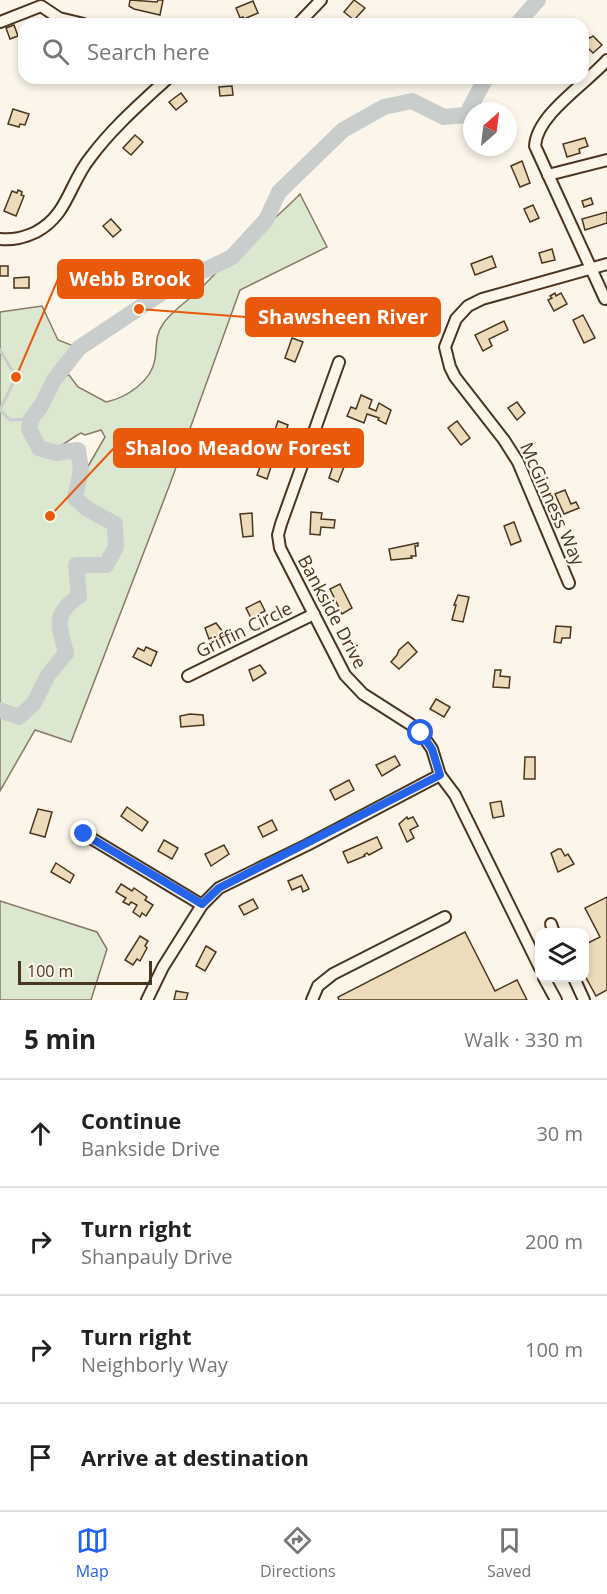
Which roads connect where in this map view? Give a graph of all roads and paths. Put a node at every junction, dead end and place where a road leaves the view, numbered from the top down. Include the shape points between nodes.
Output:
1 (321, 0) edge
2 (39, 3) edge
3 (60, 18) edge
4 (304, 18) edge
5 (0, 22) edge
6 (607, 60) edge
7 (589, 79) edge
8 (161, 84) edge
9 (584, 84) edge
10 (607, 160) edge
11 (548, 176) junction
12 (0, 239) edge
13 (607, 264) edge
14 (592, 268) junction
15 (605, 300) dead end
16 (339, 362) dead end
17 (569, 583) dead end
18 (314, 614) junction
19 (188, 676) dead end
20 (440, 775) junction
21 (84, 834) dead end
22 (202, 904) junction
23 (445, 917) dead end
24 (535, 958) edge
25 (546, 982) edge
26 (576, 982) edge
27 (147, 1000) edge
28 (312, 1000) edge
29 (556, 1000) edge
30 (584, 1000) edge

1 - 4 street
2 - 3 street
2 - 5 street
6 - 7 street
8 - 12 street via 89,159 54,219 27,236
9 - 11 street via 551,113 538,131 535,146
10 - 11 street
11 - 14 street
13 - 14 street
14 - 15 street
14 - 17 street, McGinness Way via 474,302 456,319 445,347 455,377 518,462
16 - 18 street, Bankside Drive via 278,535 284,556
18 - 19 street, Griffin Circle
18 - 20 street, Bankside Drive via 352,685 421,733 432,749
20 - 22 street via 219,888
20 - 24 street, Bankside Drive via 455,795
21 - 22 street
22 - 27 street
23 - 28 street via 333,974 318,986
25 - 29 street
26 - 30 street

